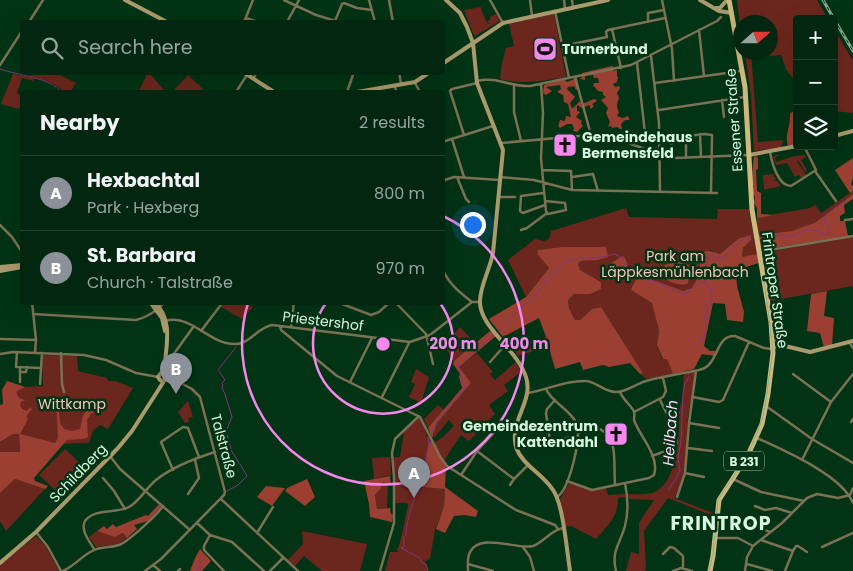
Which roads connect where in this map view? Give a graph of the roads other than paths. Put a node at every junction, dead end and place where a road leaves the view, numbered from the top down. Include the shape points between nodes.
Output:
1 (43, 0) edge
2 (125, 0) edge
3 (253, 0) edge
4 (284, 0) edge
5 (299, 0) edge
6 (343, 0) edge
7 (369, 0) edge
8 (389, 0) edge
9 (446, 0) edge
10 (490, 0) edge
11 (530, 0) edge
12 (564, 0) edge
13 (572, 0) edge
14 (608, 0) edge
15 (662, 0) edge
16 (700, 0) edge
17 (728, 0) edge
18 (342, 4) junction
19 (296, 6) junction
20 (573, 7) junction
21 (714, 8) junction
22 (720, 8) junction
23 (565, 9) junction
24 (372, 10) junction
25 (664, 10) junction
26 (555, 11) junction
27 (732, 13) junction
28 (532, 16) junction
29 (721, 17) dead end
30 (246, 18) joint
31 (665, 18) junction
32 (30, 20) edge
33 (162, 20) edge
34 (252, 20) edge
35 (289, 20) edge
36 (332, 20) edge
37 (338, 20) edge
38 (374, 20) edge
39 (393, 20) edge
40 (648, 21) junction
41 (503, 23) junction
42 (612, 29) junction
43 (699, 30) junction
44 (20, 34) edge
45 (614, 35) junction
46 (606, 37) junction
47 (472, 44) junction
48 (672, 45) junction
49 (562, 46) junction
50 (651, 56) junction
51 (445, 62) edge
52 (637, 63) junction
53 (0, 66) edge
54 (620, 68) junction
55 (742, 71) junction
56 (244, 75) edge
57 (247, 75) edge
58 (255, 75) edge
59 (353, 75) edge
60 (400, 75) edge
61 (426, 75) edge
62 (704, 76) junction
63 (569, 78) junction
64 (575, 78) junction
65 (253, 79) junction
66 (674, 81) junction
67 (415, 82) junction
68 (477, 82) junction
69 (655, 83) junction
70 (401, 84) junction
71 (541, 84) junction
72 (514, 85) junction
73 (395, 86) junction
74 (237, 90) edge
75 (271, 90) edge
76 (348, 90) edge
77 (370, 90) edge
78 (396, 90) edge
79 (419, 90) edge
80 (746, 97) junction
81 (722, 100) junction
82 (658, 110) junction
83 (724, 117) dead end
84 (493, 126) junction
85 (853, 130) edge
86 (700, 134) junction
87 (464, 135) junction
88 (591, 135) junction
89 (838, 135) edge
90 (686, 136) junction
91 (660, 137) junction
92 (671, 138) junction
93 (452, 139) junction
94 (543, 139) junction
95 (445, 140) edge
96 (521, 141) junction
97 (501, 143) junction
98 (793, 147) edge
99 (806, 150) edge
100 (770, 152) junction
101 (660, 154) junction
102 (749, 155) junction
103 (700, 157) junction
104 (712, 157) junction
105 (672, 158) junction
106 (686, 158) junction
107 (542, 170) junction
108 (815, 171) junction
109 (457, 177) junction
110 (464, 177) junction
111 (572, 177) junction
112 (500, 178) junction
113 (445, 180) edge
114 (543, 183) junction
115 (572, 190) junction
116 (598, 191) junction
117 (660, 192) junction
118 (544, 193) junction
119 (711, 193) junction
120 (717, 193) dead end
121 (498, 197) junction
122 (515, 197) dead end
123 (836, 201) dead end
124 (469, 202) dead end
125 (545, 203) junction
126 (752, 210) joint
127 (547, 213) junction
128 (853, 218) edge
129 (844, 220) dead end
130 (0, 225) edge
131 (521, 230) dead end
132 (853, 236) edge
133 (20, 249) edge
134 (758, 252) junction
135 (20, 266) edge
136 (0, 269) edge
137 (446, 277) edge
138 (472, 302) junction
139 (480, 302) junction
140 (32, 305) edge
141 (154, 305) edge
142 (156, 305) edge
143 (161, 305) edge
144 (221, 305) edge
145 (293, 305) edge
146 (345, 305) edge
147 (387, 305) edge
148 (398, 305) edge
149 (158, 308) junction
150 (33, 314) junction
151 (165, 321) junction
152 (194, 326) junction
153 (280, 326) junction
154 (291, 327) junction
155 (201, 330) junction
156 (772, 332) junction
157 (426, 337) junction
158 (372, 338) junction
159 (0, 339) edge
160 (36, 340) junction
161 (410, 342) junction
162 (749, 342) junction
163 (851, 342) edge
164 (506, 344) junction
165 (781, 345) junction
166 (788, 347) junction
167 (773, 348) junction
168 (853, 348) edge
169 (17, 352) junction
170 (35, 352) junction
171 (42, 353) junction
172 (61, 353) junction
173 (0, 354) edge
174 (173, 354) dead end
175 (490, 362) dead end
176 (433, 364) dead end
177 (20, 367) junction
178 (27, 367) junction
179 (41, 368) junction
180 (696, 371) junction
181 (20, 372) junction
182 (793, 374) dead end
183 (853, 374) edge
184 (162, 376) junction
185 (663, 378) junction
186 (20, 382) dead end
187 (350, 382) junction
188 (40, 384) dead end
189 (546, 389) junction
190 (64, 392) dead end
191 (620, 392) junction
192 (528, 393) junction
193 (382, 397) junction
194 (694, 397) junction
195 (555, 400) junction
196 (660, 400) junction
197 (831, 402) junction
198 (766, 406) junction
199 (634, 412) junction
200 (418, 416) junction
201 (689, 423) junction
202 (501, 425) dead end
203 (577, 425) junction
204 (719, 428) dead end
205 (578, 436) junction
206 (756, 438) junction
207 (812, 439) junction
208 (688, 448) junction
209 (477, 450) junction
210 (215, 452) junction
211 (712, 452) dead end
212 (110, 456) junction
213 (652, 456) junction
214 (199, 457) junction
215 (195, 459) junction
216 (802, 460) junction
217 (853, 463) edge
218 (528, 464) junction
219 (173, 470) junction
220 (685, 473) junction
221 (461, 475) junction
222 (704, 477) dead end
223 (103, 478) dead end
224 (732, 478) junction
225 (514, 479) junction
226 (567, 481) junction
227 (625, 483) junction
228 (510, 485) dead end
229 (615, 485) junction
230 (853, 488) edge
231 (145, 491) junction
232 (188, 494) dead end
233 (850, 495) junction
234 (557, 497) junction
235 (677, 497) dead end
236 (221, 499) junction
237 (804, 501) junction
238 (853, 503) edge
239 (163, 506) junction
240 (755, 506) dead end
241 (273, 507) dead end
242 (125, 509) junction
243 (792, 513) junction
244 (733, 520) dead end
245 (197, 523) junction
246 (560, 529) junction
247 (190, 530) junction
248 (36, 532) junction
249 (256, 532) junction
250 (770, 532) junction
251 (853, 533) edge
252 (210, 535) junction
253 (715, 538) junction
254 (761, 540) junction
255 (523, 546) junction
256 (753, 546) junction
257 (822, 547) dead end
258 (94, 549) junction
259 (794, 551) junction
260 (807, 552) dead end
261 (663, 554) dead end
262 (283, 558) junction
263 (1, 561) edge
264 (468, 564) junction
265 (746, 564) junction
266 (153, 565) junction
267 (683, 568) junction
268 (62, 571) edge
269 (145, 571) edge
270 (160, 571) edge
271 (224, 571) edge
272 (264, 571) edge
273 (270, 571) edge
274 (298, 571) edge
275 (380, 571) edge
276 (468, 571) edge
277 (493, 571) edge
278 (534, 571) edge
279 (570, 571) edge
280 (616, 571) edge
281 (673, 571) edge
282 (692, 571) edge
283 (710, 571) edge
284 (745, 571) edge
285 (772, 571) edge
286 (785, 571) edge

1 - 32 street
2 - 33 street
3 - 30 street
4 - 19 street
5 - 19 street
6 - 18 street
7 - 24 street
8 - 39 street
9 - 47 street via 463,17
10 - 41 street
11 - 28 street
12 - 23 street
13 - 20 street
14 - 20 street
15 - 25 street
16 - 21 street
17 - 22 street
17 - 27 main road, Essener Straße / B 231
18 - 24 street
18 - 37 street
19 - 35 street
19 - 36 street
20 - 23 street
21 - 22 street
21 - 27 street
22 - 27 street via 728,8
23 - 26 street
24 - 38 street
25 - 31 street
25 - 40 street via 648,13
26 - 28 street
26 - 49 street
27 - 55 main road, Essener Straße / B 231
28 - 41 street
29 - 43 street
30 - 34 street
31 - 40 street
31 - 48 street
40 - 42 street
41 - 47 street
42 - 45 street
42 - 46 street via 606,31
43 - 48 street
43 - 62 street
44 - 53 street
45 - 46 street
45 - 54 street
46 - 49 street
47 - 51 street
47 - 68 street
48 - 50 street
48 - 66 street
49 - 63 street
50 - 52 street
50 - 69 street
52 - 54 street
52 - 91 street via 645,133
54 - 64 street
55 - 62 street
55 - 80 main road, Essener Straße / B 231
56 - 74 street
57 - 65 street
58 - 65 street
59 - 76 street
60 - 70 street
61 - 67 street
62 - 66 street
63 - 64 street
63 - 71 street
64 - 88 street
65 - 75 street
66 - 69 street
67 - 70 street
67 - 79 street
68 - 72 street via 491,79
68 - 84 street
68 - 87 street via 451,90
69 - 82 street
70 - 73 street
71 - 72 street
71 - 94 street
72 - 96 street via 514,112
73 - 77 street
73 - 78 street
80 - 81 street
80 - 102 main road, Essener Straße / B 231
81 - 82 street
81 - 83 street
82 - 91 street
84 - 87 street
84 - 97 street
85 - 89 street
86 - 90 street
86 - 103 street
86 - 104 street via 712,137
87 - 93 street
88 - 94 street
88 - 101 street via 614,138
90 - 92 street
90 - 106 street
91 - 92 street
91 - 101 street
92 - 105 street
93 - 95 street
93 - 110 street
94 - 96 street
94 - 107 street
96 - 97 street
97 - 112 street via 504,157
98 - 100 street
99 - 108 street
100 - 102 street
100 - 108 street via 776,171 786,186 792,186
101 - 105 street
101 - 117 street
102 - 104 street
102 - 126 main road, Essener Straße / B 231
103 - 104 street
103 - 106 street
104 - 119 street
105 - 106 street
107 - 111 street via 571,171
107 - 114 street
108 - 123 street
109 - 110 street
109 - 113 street
109 - 124 street
110 - 112 street
111 - 115 street
111 - 116 street via 593,174
112 - 114 street
112 - 121 street
114 - 115 street
114 - 118 street
115 - 116 street
116 - 117 street
117 - 119 street
118 - 125 street
118 - 125 street via 521,196 520,212
119 - 120 street
121 - 122 street
121 - 139 street via 493,253
125 - 127 street
125 - 127 street via 566,204 565,211
126 - 134 main road, Frintroper Straße / B 231
127 - 131 street
128 - 129 street
130 - 133 street
132 - 134 street
134 - 156 main road, Frintroper Straße / B 231
135 - 136 street
137 - 138 street
138 - 139 street
138 - 157 street, Priestershof
139 - 164 street via 484,318
140 - 150 street
141 - 149 street
142 - 149 street
143 - 149 street
144 - 155 street
145 - 154 street
146 - 147 street via 371,315
148 - 157 street
149 - 150 street via 136,320
149 - 151 street
150 - 160 street
151 - 152 street via 178,319
151 - 184 street, Schildberg via 167,335
152 - 155 street
152 - 174 street
153 - 154 street, Priestershof
153 - 155 street, Priestershof via 261,328 236,344
153 - 187 street via 333,373
154 - 158 street, Priestershof
156 - 165 street
156 - 167 main road, Frintroper Straße / B 231
157 - 161 street, Priestershof
157 - 176 street
158 - 161 street, Priestershof
158 - 187 street
159 - 160 street
160 - 170 street
161 - 193 street
162 - 167 street
162 - 180 street via 735,336 727,337 711,364
162 - 194 street via 723,400
163 - 166 street via 813,352
163 - 168 street
164 - 175 street
164 - 192 street via 526,376
165 - 166 street
165 - 167 street
166 - 167 street
167 - 198 main road, Frintroper Straße / B 231
169 - 170 street
169 - 173 street
169 - 177 street via 16,367
170 - 171 street
171 - 172 street
171 - 179 street
172 - 184 street, Talstraße via 97,357 136,373
172 - 190 street
177 - 178 street
177 - 181 street
178 - 179 street
178 - 181 street via 26,372
179 - 188 street
180 - 185 street
180 - 194 street
181 - 186 street
182 - 197 street
183 - 197 street
184 - 210 street, Talstraße via 192,389 200,397
184 - 212 street, Schildberg via 132,431
185 - 191 street
185 - 196 street via 666,393
187 - 193 street
189 - 191 street via 584,381 606,391
189 - 192 street
189 - 195 street
191 - 199 street
192 - 218 street via 517,423 516,441 519,453
193 - 200 street
194 - 201 street
195 - 203 street
195 - 205 street via 546,413 550,441
196 - 199 street
196 - 213 street via 670,417 677,442 674,448
197 - 207 street
198 - 206 main road, Frintroper Straße / B 231
198 - 207 street
199 - 213 street via 634,420
200 - 221 street via 444,462
200 - 275 street via 393,443 394,523
201 - 204 street
201 - 208 street
202 - 209 street
203 - 205 street
203 - 229 street via 597,427 610,438 614,451
205 - 226 street
206 - 216 street
206 - 224 main road, Frintroper Straße / B 231
207 - 216 street
207 - 217 street
208 - 211 street
208 - 220 street
209 - 221 street
209 - 225 street
210 - 214 street
210 - 236 street, Talstraße via 225,488
212 - 231 street
212 - 248 street, Schildberg
213 - 227 street via 654,476
214 - 215 street
214 - 219 street via 192,435 188,428 183,427 161,442
215 - 219 street
215 - 232 street via 199,478
216 - 233 street via 816,467
218 - 225 street
218 - 234 street via 550,485
219 - 231 street via 156,479
220 - 222 street
220 - 235 street
221 - 246 street via 516,510
223 - 242 street
224 - 237 street via 761,492
224 - 253 main road, Frintroper Straße / B 231 via 719,500
225 - 228 street
226 - 229 street via 590,490
226 - 234 street
227 - 229 street
227 - 280 street via 628,512 615,550
230 - 233 street
231 - 239 street
231 - 242 street
233 - 237 street via 836,498 815,494
233 - 238 street
234 - 246 street
236 - 245 street, Talstraße
236 - 249 street
237 - 243 street
239 - 247 street
239 - 258 street via 156,516 120,545
240 - 243 street
241 - 249 street
242 - 258 street via 86,520 84,532
243 - 250 street
244 - 250 street
245 - 247 street, Talstraße
245 - 252 street
246 - 255 street via 536,544
246 - 279 street
247 - 266 street, Talstraße
248 - 263 street, Schildberg
248 - 268 street
249 - 262 street
250 - 254 street
251 - 257 street
252 - 271 street via 204,550
252 - 272 street via 232,542
253 - 256 street via 738,538
253 - 283 main road, Frintroper Straße / B 231
254 - 256 street
254 - 259 street
255 - 264 street via 490,542 476,546 470,551
255 - 278 street
256 - 265 street
258 - 268 street
259 - 260 street via 797,545
259 - 286 street
261 - 267 street via 670,547 674,548 683,558
262 - 273 street
262 - 274 street
264 - 276 street
264 - 277 street
265 - 284 street
265 - 285 street
266 - 269 street, Talstraße
266 - 270 street
267 - 281 street
267 - 282 street

